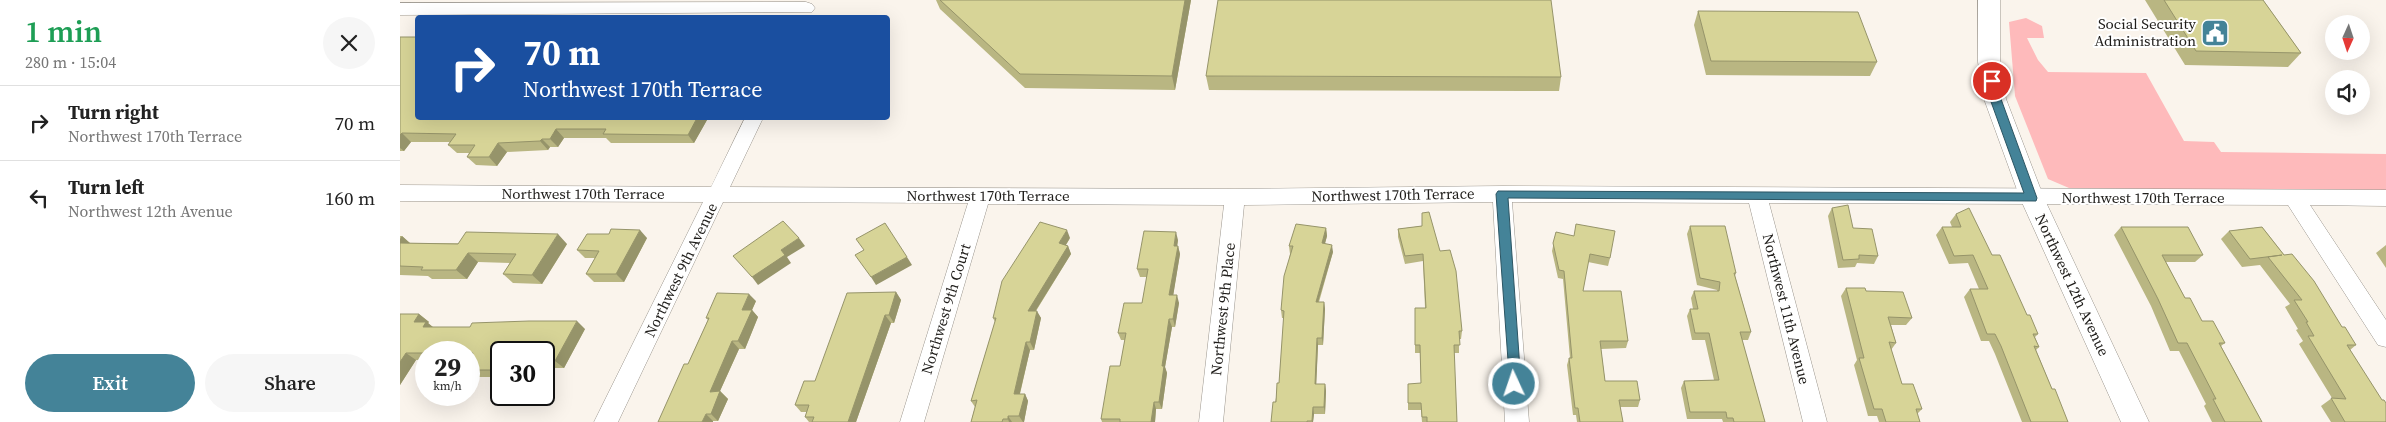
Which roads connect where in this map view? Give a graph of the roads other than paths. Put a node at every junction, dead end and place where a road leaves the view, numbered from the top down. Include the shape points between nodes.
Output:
1 (1987, 0) edge
2 (806, 8) edge
3 (400, 9) edge
4 (753, 120) edge
5 (400, 193) edge
6 (1502, 194) junction
7 (717, 195) junction
8 (980, 196) junction
9 (1757, 196) junction
10 (1235, 197) junction
11 (2032, 198) junction
12 (2294, 198) junction
13 (2386, 198) edge
14 (2386, 338) edge
15 (606, 422) edge
16 (912, 422) edge
17 (1210, 422) edge
18 (1517, 422) edge
19 (1815, 422) edge
20 (2135, 422) edge

1 - 11 street, Northwest 12th Avenue via 1989,62 1995,99
2 - 3 street
4 - 7 street, Northwest 9th Avenue
5 - 7 street, Northwest 170th Terrace
6 - 9 street, Northwest 170th Terrace
6 - 10 street, Northwest 170th Terrace
6 - 18 street
7 - 8 street, Northwest 170th Terrace
7 - 15 street, Northwest 9th Avenue
8 - 10 street, Northwest 170th Terrace
8 - 16 street, Northwest 9th Court
9 - 11 street, Northwest 170th Terrace
9 - 19 street, Northwest 11th Avenue
10 - 17 street, Northwest 9th Place
11 - 12 street, Northwest 170th Terrace
11 - 20 street, Northwest 12th Avenue
12 - 13 street, Northwest 170th Terrace
12 - 14 street

